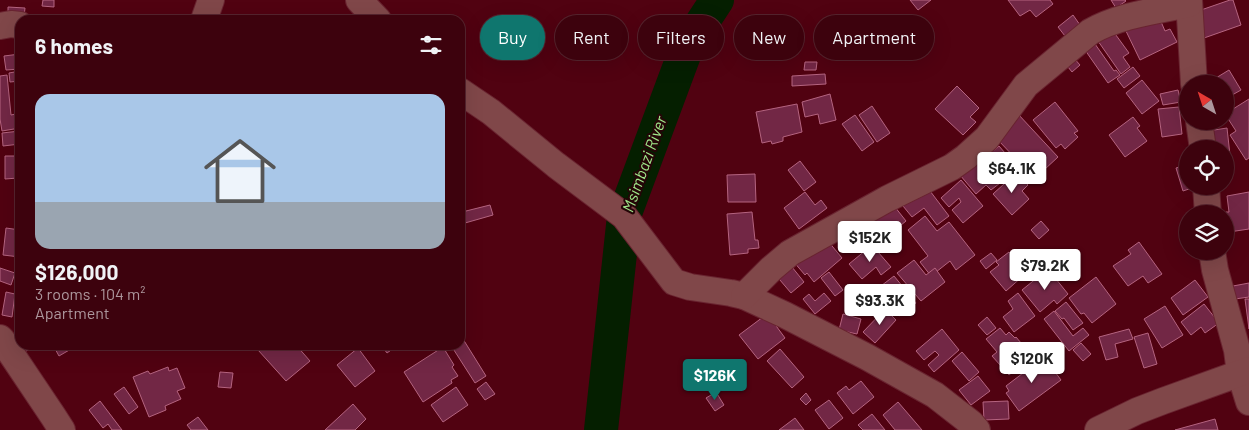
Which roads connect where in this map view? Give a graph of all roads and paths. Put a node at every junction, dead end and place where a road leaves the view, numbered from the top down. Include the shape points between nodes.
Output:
1 (211, 0) edge
2 (359, 0) edge
3 (1189, 2) edge
4 (206, 15) edge
5 (373, 15) edge
6 (15, 24) edge
7 (0, 26) edge
8 (1193, 75) edge
9 (465, 94) edge
10 (1213, 260) edge
11 (744, 296) junction
12 (0, 338) edge
13 (1245, 372) edge
14 (1249, 402) edge
15 (62, 430) edge
16 (976, 430) edge
17 (1098, 430) edge

1 - 4 street
2 - 5 street
3 - 8 street
3 - 11 street via 1133,16 1090,32 1026,85 987,138 966,157 790,253
6 - 7 street
9 - 11 street via 624,216 674,282
10 - 13 street
11 - 16 street via 868,357 935,395
12 - 15 street
13 - 14 street
13 - 17 street via 1137,411

